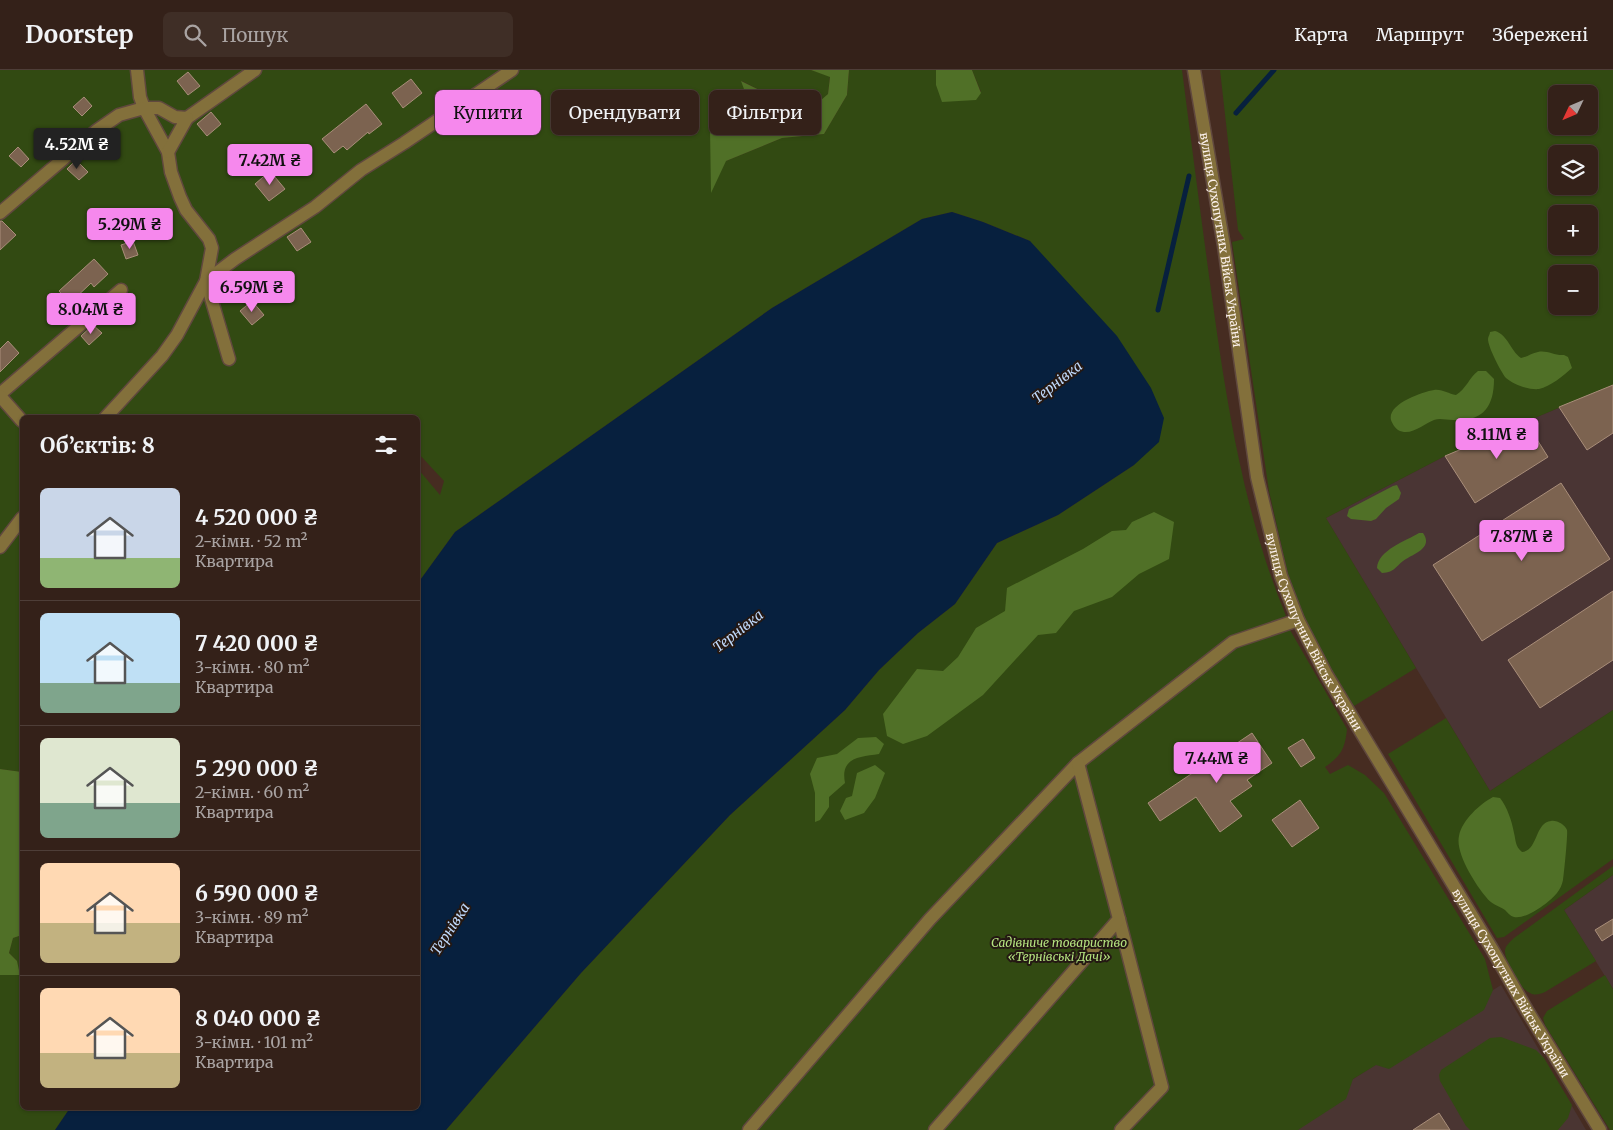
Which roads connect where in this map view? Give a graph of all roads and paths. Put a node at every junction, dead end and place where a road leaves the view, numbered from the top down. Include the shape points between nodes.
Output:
1 (137, 70) edge
2 (256, 70) edge
3 (512, 70) edge
4 (1194, 70) edge
5 (144, 108) junction
6 (187, 118) junction
7 (168, 152) junction
8 (0, 213) edge
9 (206, 281) junction
10 (121, 290) dead end
11 (229, 359) dead end
12 (0, 395) edge
13 (108, 415) edge
14 (20, 419) edge
15 (20, 521) edge
16 (0, 547) edge
17 (1298, 620) junction
18 (1078, 763) junction
19 (1119, 919) junction
20 (749, 1130) edge
21 (935, 1130) edge
22 (1121, 1130) edge
23 (1600, 1130) edge

1 - 5 street
2 - 6 street
3 - 9 street via 361,170 315,207
4 - 17 street, вулиця Сухопутних Військ України via 1257,477 1281,576
5 - 6 street via 159,108 175,117
5 - 7 street
5 - 8 street via 119,115 96,131
6 - 7 street
7 - 9 street via 180,197 186,210 209,238 212,248
9 - 11 street
9 - 13 street via 162,356
10 - 12 street
12 - 14 street
15 - 16 street
17 - 18 street via 1233,642
17 - 23 street, вулиця Сухопутних Військ України via 1326,674
18 - 19 street
18 - 20 street via 930,919
19 - 21 street
19 - 22 street via 1162,1087

